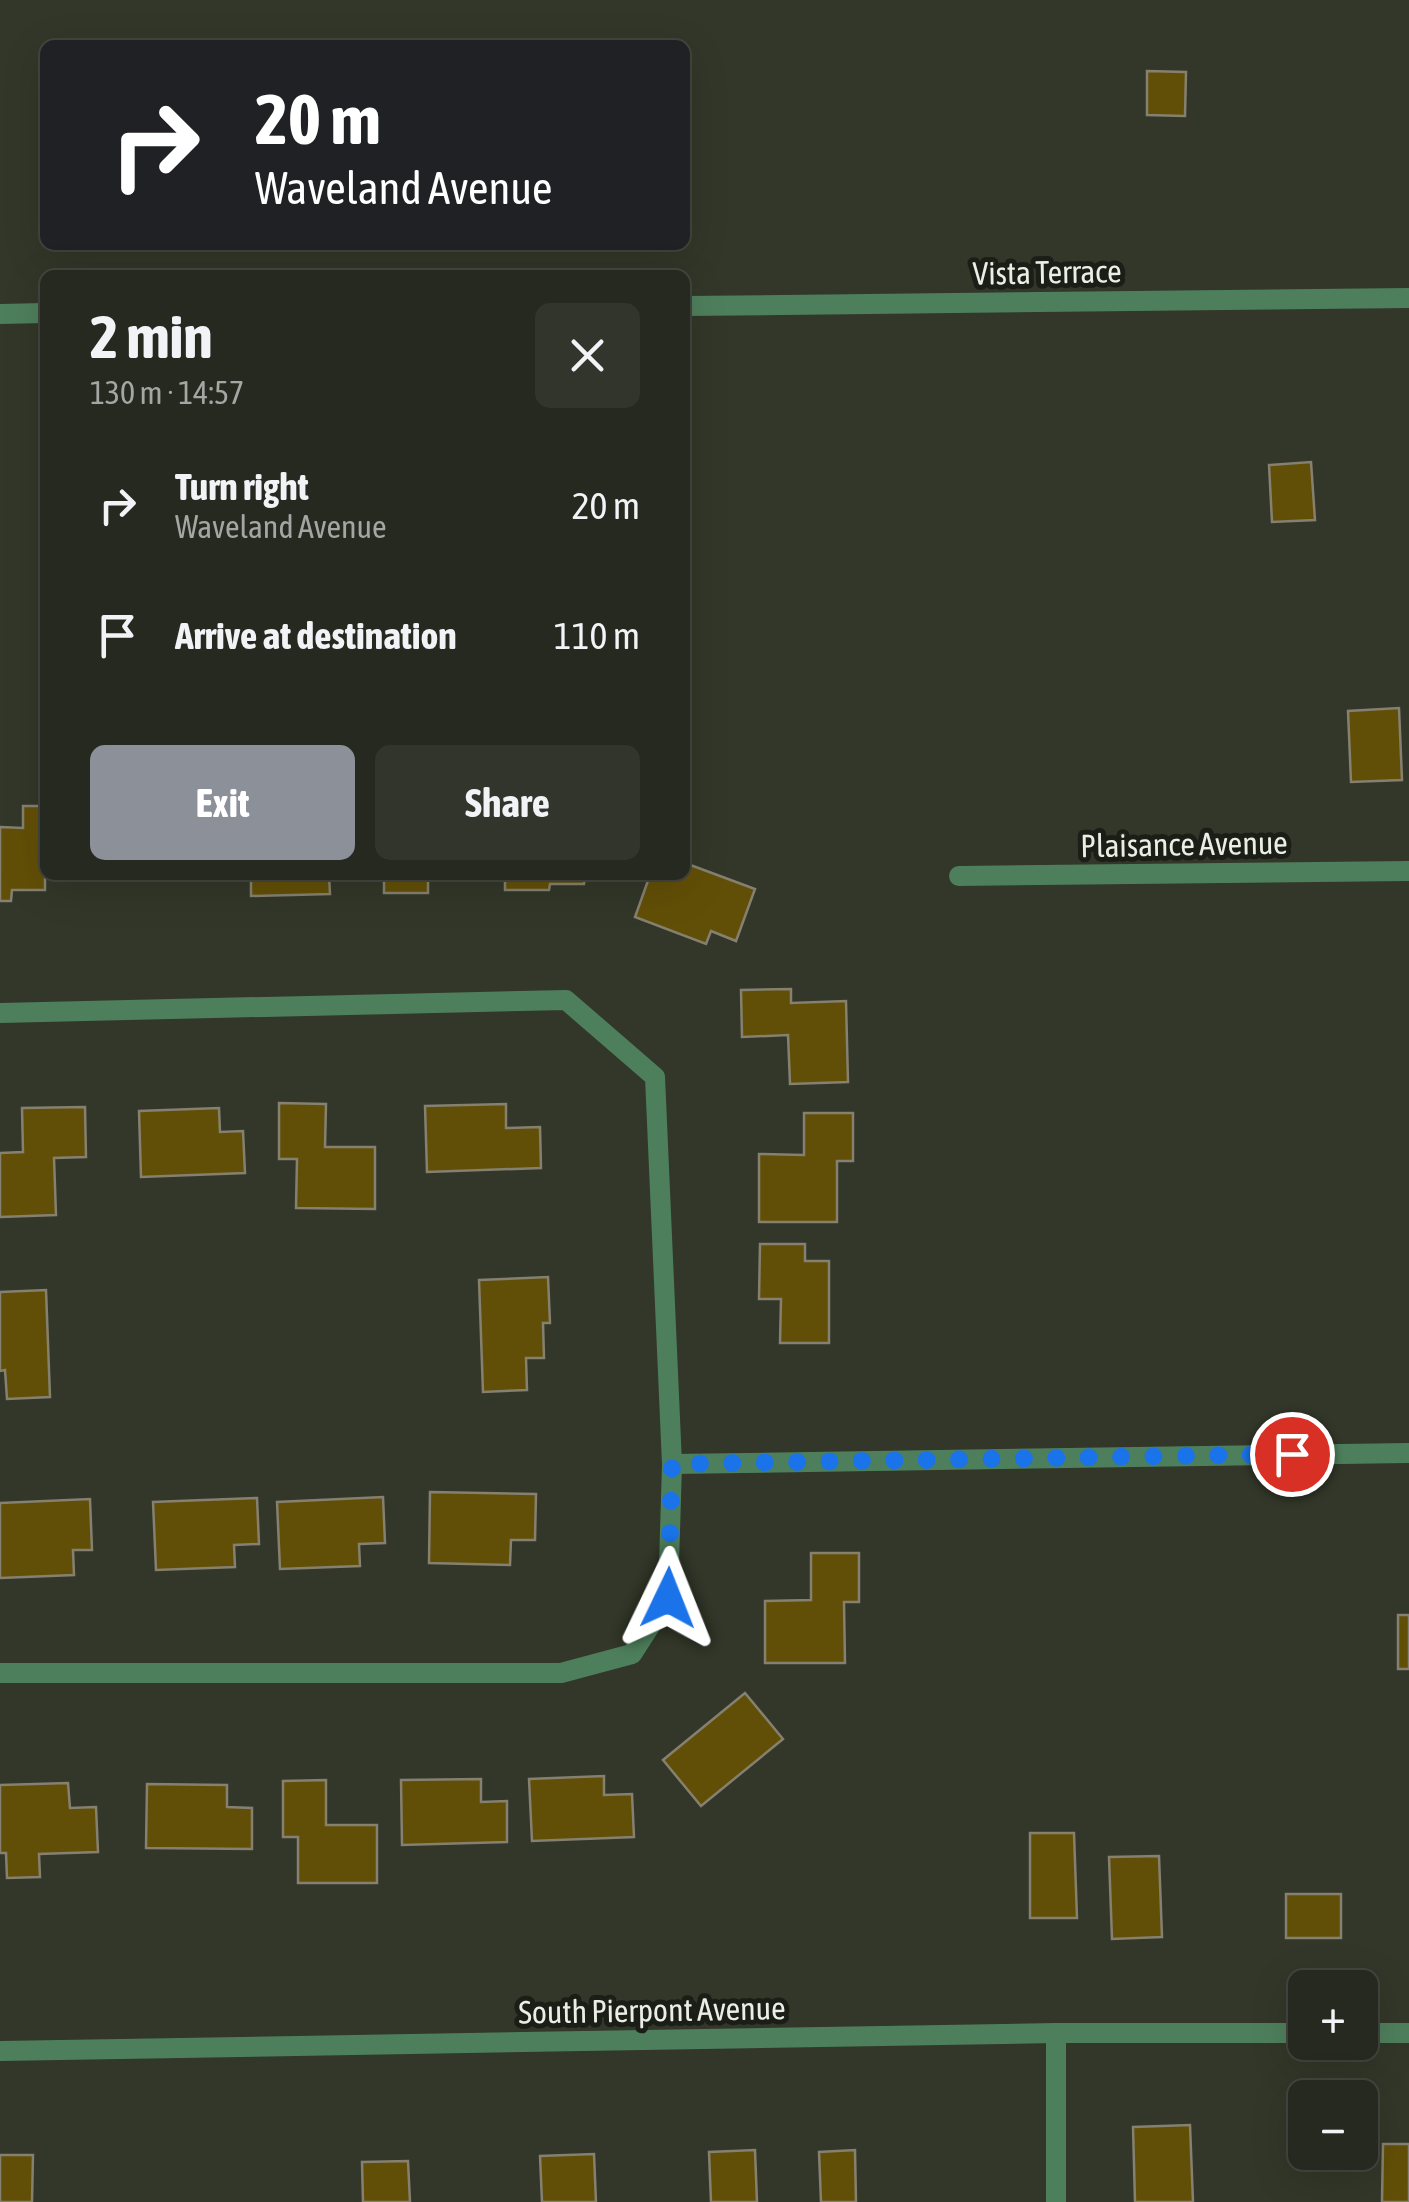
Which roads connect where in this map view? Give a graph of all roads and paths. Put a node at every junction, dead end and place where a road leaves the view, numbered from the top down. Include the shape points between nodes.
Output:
1 (1409, 298) edge
2 (690, 306) edge
3 (40, 313) edge
4 (0, 314) edge
5 (1409, 871) edge
6 (959, 876) dead end
7 (0, 1013) edge
8 (1409, 1453) edge
9 (672, 1464) junction
10 (0, 1673) edge
11 (1056, 2033) junction
12 (1288, 2033) edge
13 (1378, 2033) edge
14 (1409, 2033) edge
15 (0, 2051) edge
16 (1056, 2202) edge

1 - 2 street, Vista Terrace
3 - 4 street
5 - 6 street, Plaisance Avenue
7 - 9 street via 566,1000 655,1077
8 - 9 street
9 - 10 street via 668,1598 632,1654 561,1673
11 - 12 street, South Pierpont Avenue
11 - 15 street, South Pierpont Avenue
11 - 16 street
13 - 14 street

